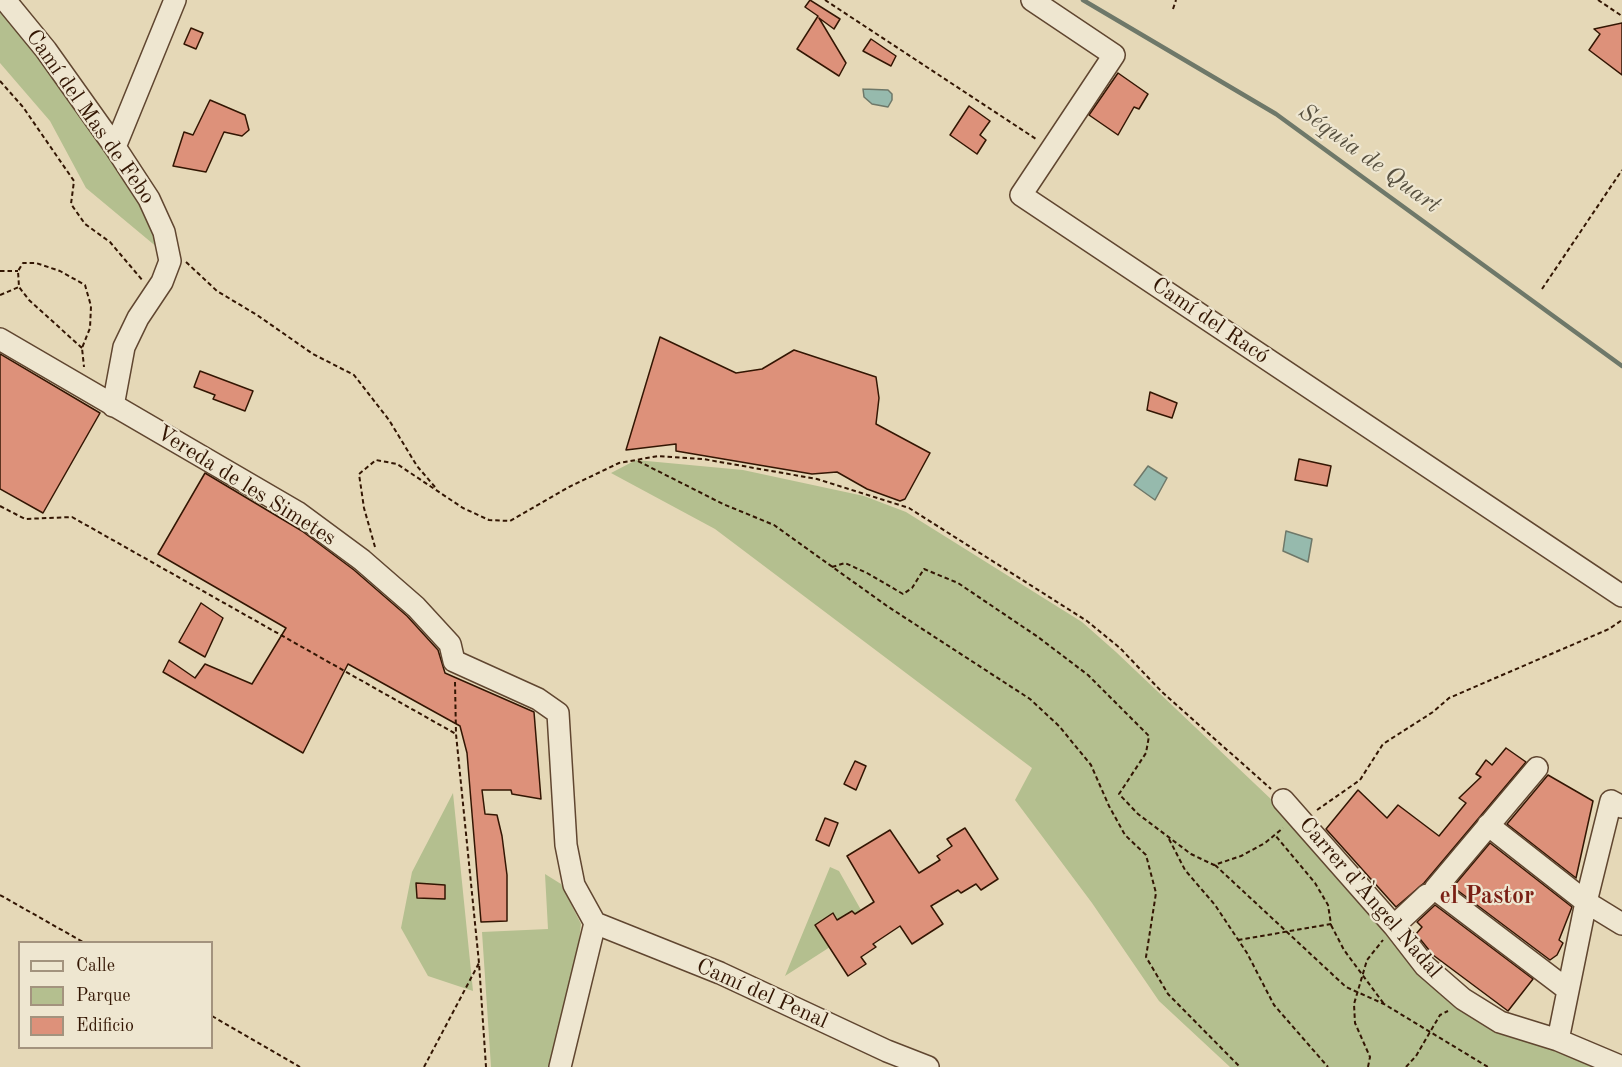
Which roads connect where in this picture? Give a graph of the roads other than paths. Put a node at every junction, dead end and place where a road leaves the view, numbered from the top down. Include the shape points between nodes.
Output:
1 (4, 0) edge
2 (175, 0) edge
3 (1032, 0) edge
4 (115, 147) junction
5 (0, 339) edge
6 (113, 406) junction
7 (1622, 596) edge
8 (1537, 768) dead end
9 (1283, 800) road end
10 (1617, 804) edge
11 (1488, 825) junction
12 (1431, 892) junction
13 (1586, 902) junction
14 (596, 923) junction
15 (1622, 924) edge
16 (1394, 926) junction
17 (1568, 990) junction
18 (1558, 1040) junction
19 (560, 1067) edge
20 (928, 1067) edge
21 (1622, 1067) edge

1 - 4 street, Camí del Mas de Febo via 46,50
2 - 4 street
3 - 7 street, Camí del Racó via 1114,55 1021,195
4 - 6 street, Camí del Mas de Febo via 149,199 164,232 170,261 124,346
5 - 6 street, Vereda de les Simetes
6 - 14 street, Vereda de les Simetes via 297,512 362,560 416,607 450,644 454,661 538,699 558,713 566,845 574,885
8 - 11 street
9 - 16 street, Carrer d'Àngel Nadal
10 - 13 street
11 - 12 street
11 - 13 street
12 - 16 street
12 - 17 street
13 - 15 street
13 - 17 street
14 - 19 street
14 - 20 street, Camí del Penal via 720,973 887,1052
16 - 18 street, Carrer d'Àngel Nadal via 1425,966 1463,999 1500,1022
17 - 18 street
18 - 21 street, Carrer d'Àngel Nadal

